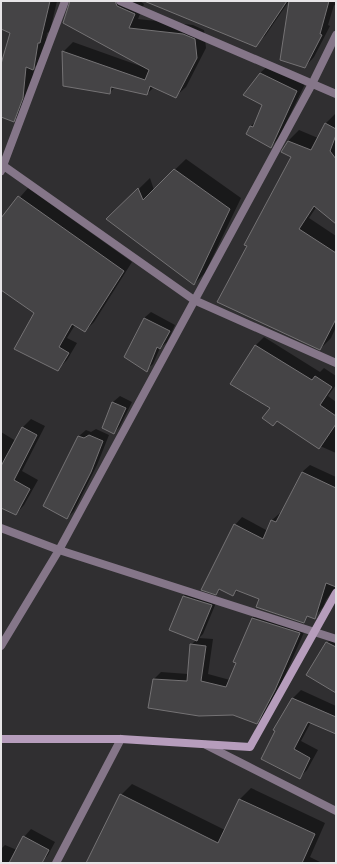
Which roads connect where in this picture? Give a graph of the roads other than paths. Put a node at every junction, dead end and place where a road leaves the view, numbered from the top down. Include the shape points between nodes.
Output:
1 (65, 1) edge
2 (120, 1) edge
3 (336, 35) edge
4 (312, 84) junction
5 (336, 94) edge
6 (2, 167) edge
7 (194, 300) junction
8 (336, 364) edge
9 (1, 528) edge
10 (60, 550) junction
11 (336, 593) edge
12 (315, 632) junction
13 (336, 639) edge
14 (1, 646) edge
15 (1, 739) edge
16 (121, 739) junction
17 (206, 746) junction
18 (336, 810) edge
19 (56, 863) edge

1 - 6 street
2 - 4 street
3 - 4 street
4 - 5 street
4 - 7 street
6 - 7 street
7 - 8 street
7 - 10 street
9 - 10 street
10 - 12 street
10 - 14 street
11 - 12 street
12 - 13 street
12 - 17 street via 250,747
15 - 16 street
16 - 17 street
16 - 19 street
17 - 18 street

